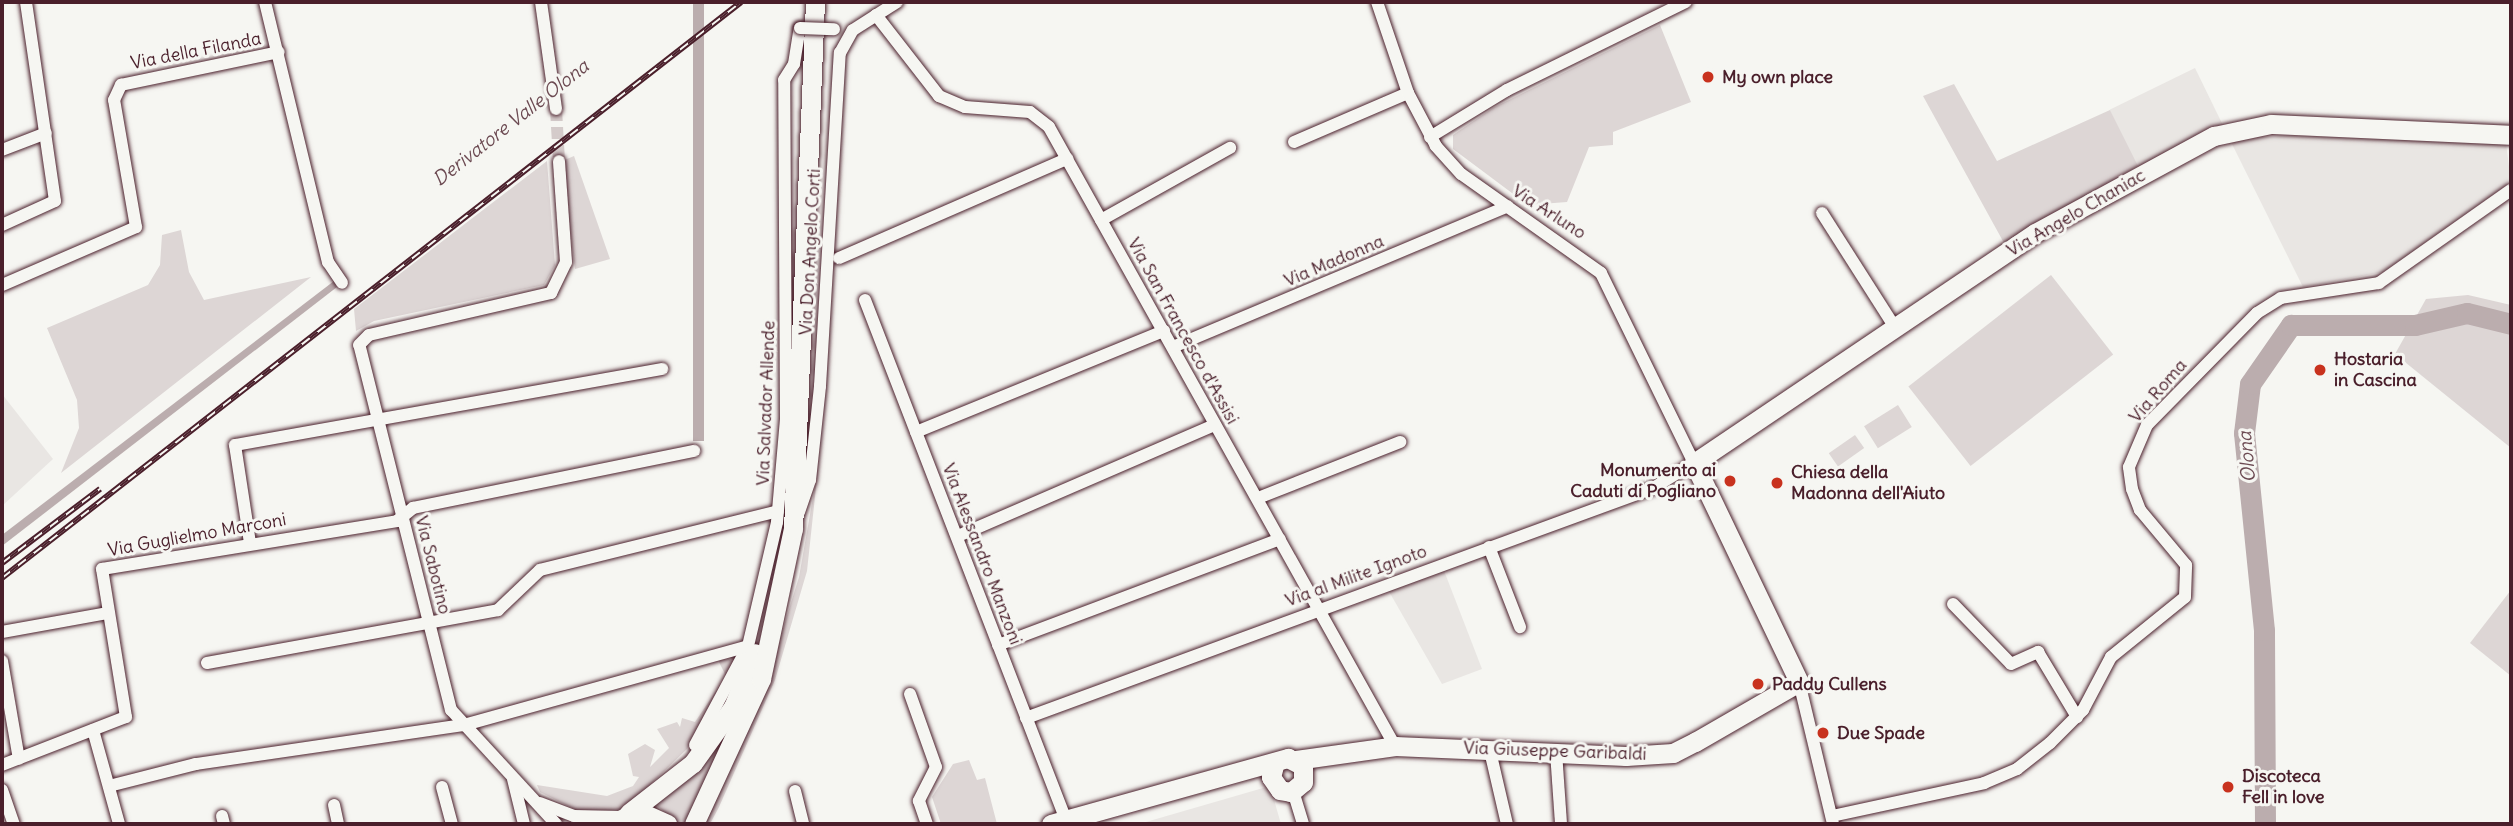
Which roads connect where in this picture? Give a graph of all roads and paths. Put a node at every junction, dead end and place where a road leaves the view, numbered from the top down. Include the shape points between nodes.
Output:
1 (26, 2) edge
2 (265, 2) edge
3 (541, 2) edge
4 (816, 2) edge
5 (897, 2) edge
6 (1377, 2) edge
7 (1686, 2) edge
8 (876, 15) junction
9 (848, 36) junction
10 (279, 52) junction
11 (1408, 93) junction
12 (556, 109) tunnel mouth
13 (46, 134) junction
14 (2511, 135) edge
15 (1430, 137) junction
16 (1294, 142) dead end
17 (1230, 148) dead end
18 (2, 150) edge
19 (1067, 159) junction
20 (559, 161) tunnel mouth
21 (2511, 190) edge
22 (1508, 206) junction
23 (1822, 213) dead end
24 (1101, 219) junction
25 (2, 225) edge
26 (839, 258) dead end
27 (342, 283) dead end
28 (2, 285) edge
29 (865, 300) dead end
30 (1894, 326) junction
31 (1164, 331) junction
32 (1173, 347) junction
33 (662, 369) dead end
34 (378, 423) junction
35 (1215, 425) junction
36 (916, 432) junction
37 (1400, 442) dead end
38 (694, 450) dead end
39 (1694, 463) junction
40 (1258, 498) junction
41 (778, 511) junction
42 (402, 514) junction
43 (757, 521) junction
44 (786, 534) junction
45 (958, 536) junction
46 (1280, 539) junction
47 (250, 543) junction
48 (1489, 547) junction
49 (1953, 604) dead end
50 (1319, 608) junction
51 (108, 613) junction
52 (431, 624) junction
53 (1520, 627) dead end
54 (2, 632) edge
55 (999, 645) junction
56 (748, 646) junction
57 (2, 661) edge
58 (207, 663) dead end
59 (1799, 682) junction
60 (911, 694) dead end
61 (2077, 717) junction
62 (1026, 718) junction
63 (464, 725) junction
64 (93, 730) junction
65 (1395, 746) junction
66 (1490, 751) junction
67 (1556, 752) junction
68 (19, 759) junction
69 (2, 765) edge
70 (1273, 773) junction
71 (513, 778) junction
72 (1297, 784) junction
73 (109, 786) junction
74 (442, 787) dead end
75 (2, 790) edge
76 (795, 791) dead end
77 (651, 800) junction
78 (540, 803) junction
79 (334, 805) dead end
80 (621, 818) edge
81 (1832, 820) edge
82 (1058, 822) edge
83 (14, 824) edge
84 (119, 824) edge
85 (338, 824) edge
86 (452, 824) edge
87 (524, 824) edge
88 (545, 824) edge
89 (554, 824) edge
90 (667, 824) edge
91 (694, 824) edge
92 (803, 824) edge
93 (927, 824) edge
94 (1303, 824) edge
95 (1507, 824) edge
96 (1561, 824) edge

1 - 13 street
2 - 10 street
3 - 12 street
4 - 44 street
5 - 8 street
6 - 11 street, Via Arluno
7 - 15 street via 1507,90
8 - 9 street
8 - 19 street, Via San Francesco d'Assisi via 939,96 965,107 1035,114
9 - 41 street, Via Salvador Allende, bridge via 834,29 800,28 794,64 784,80 786,419
9 - 44 street, Via Don Angelo Corti via 839,60 810,480
10 - 27 street via 328,262
10 - 28 street, Via della Filanda via 118,88 114,100 136,227 47,270
11 - 15 street, Via Arluno
11 - 16 street
13 - 18 street
13 - 25 street via 55,201
14 - 30 street, Via Angelo Chaniac via 2279,124 2227,131 2035,233
15 - 22 street, Via Arluno via 1451,164
17 - 24 street
19 - 24 street, Via San Francesco d'Assisi
19 - 26 street
20 - 34 street, Via Sabotino via 566,262 551,293 360,340
21 - 61 street, Via Roma via 2379,283 2281,299 2257,313 2147,425 2129,467 2133,489 2140,510 2177,550 2190,579 2174,611 2111,657
22 - 32 street, Via Madonna
22 - 39 street, Via Arluno via 1601,272
23 - 30 street
24 - 31 street, Via San Francesco d'Assisi
29 - 36 street, Via Alessandro Manzoni
30 - 39 street, Via Angelo Chaniac
31 - 32 street, Via San Francesco d'Assisi
31 - 36 street
32 - 35 street, Via San Francesco d'Assisi
33 - 34 street
34 - 42 street, Via Sabotino
34 - 47 street via 235,444
35 - 40 street, Via San Francesco d'Assisi
35 - 45 street
36 - 45 street, Via Alessandro Manzoni
37 - 40 street
38 - 42 street, Via Guglielmo Marconi
39 - 48 street, Via al Milite Ignoto via 1653,488
39 - 59 street
40 - 46 street, Via San Francesco d'Assisi
41 - 43 street
41 - 44 street, Via Salvador Allende
42 - 47 street, Via Guglielmo Marconi via 397,521
42 - 52 street, Via Sabotino
43 - 44 street
43 - 52 street via 540,570 498,610
44 - 56 street, Via Salvador Allende
44 - 77 street via 733,706 693,763
44 - 91 street via 761,679
45 - 55 street, Via Alessandro Manzoni
46 - 50 street, Via San Francesco d'Assisi
46 - 55 street
47 - 51 street, Via Guglielmo Marconi via 102,569
48 - 50 street, Via al Milite Ignoto
48 - 53 street
49 - 61 street via 2011,664 2038,652
50 - 62 street, Via al Milite Ignoto
50 - 65 street, Via San Francesco d'Assisi
51 - 54 street
51 - 64 street, Via Guglielmo Marconi via 126,717
52 - 58 street
52 - 63 street, Via Sabotino via 450,710
55 - 62 street, Via Alessandro Manzoni
56 - 63 street
56 - 77 street, Via Salvador Allende via 693,748
57 - 68 street
59 - 67 street, Via Giuseppe Garibaldi via 1672,753
59 - 81 street
60 - 93 street via 936,767 919,801
61 - 81 street, Via Roma via 2017,769 1984,783
62 - 82 street, Via Alessandro Manzoni
63 - 71 street, Via Sabotino
63 - 73 street via 196,764
64 - 68 street
64 - 73 street
65 - 66 street, Via Giuseppe Garibaldi
65 - 72 street, Via Giuseppe Garibaldi via 1335,755
66 - 67 street, Via Giuseppe Garibaldi
66 - 95 street
67 - 96 street
68 - 69 street
70 - 72 street, Via Giuseppe Garibaldi
70 - 72 street
70 - 82 street, Via Giuseppe Garibaldi via 1234,777
71 - 78 street, Via Sabotino
71 - 87 street, Via Sabotino
72 - 94 street
73 - 84 street
74 - 86 street
75 - 83 street
76 - 92 street
77 - 80 street
78 - 80 street via 574,816
78 - 89 street
79 - 85 street
80 - 90 street via 650,813
88 - 89 street

